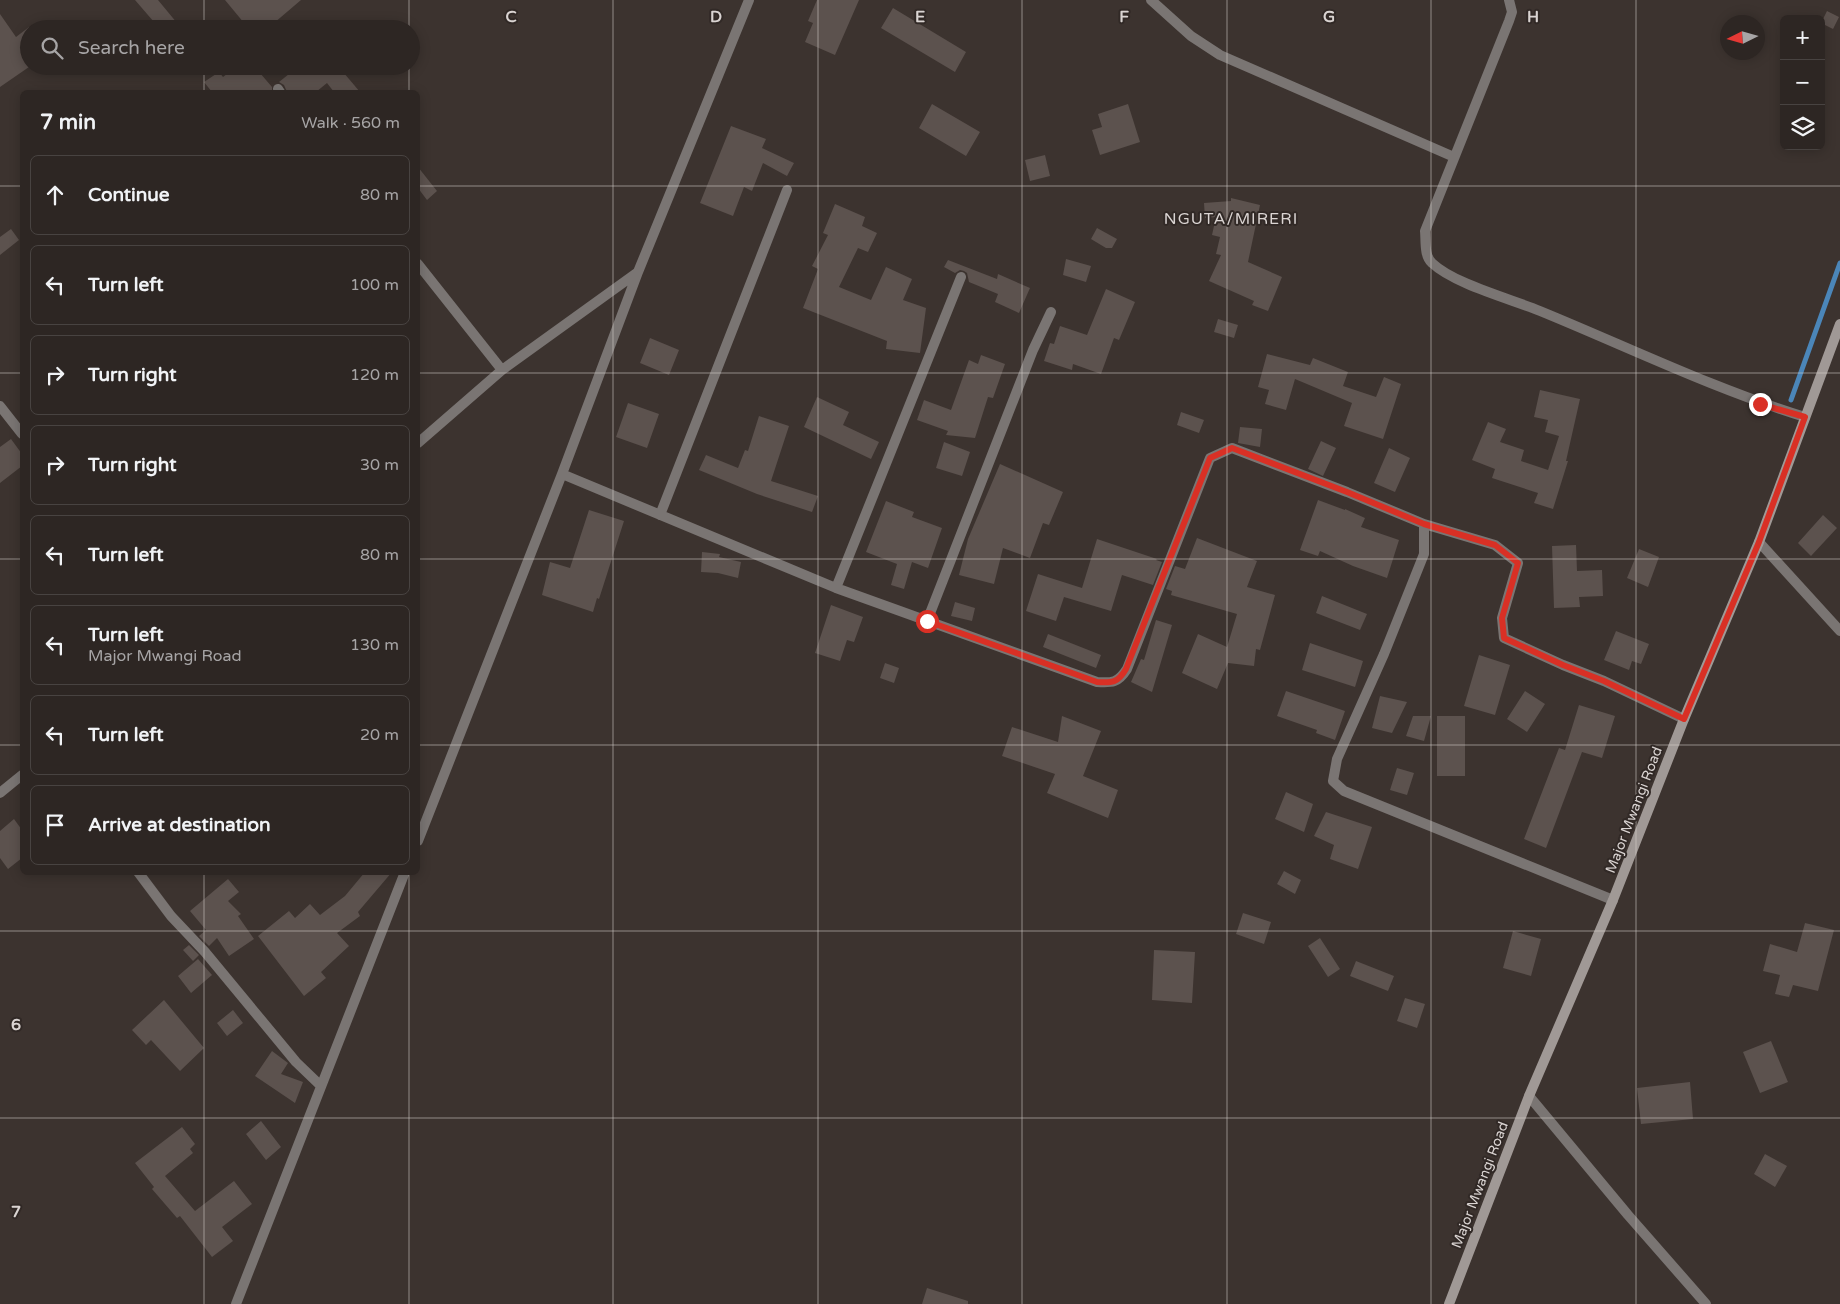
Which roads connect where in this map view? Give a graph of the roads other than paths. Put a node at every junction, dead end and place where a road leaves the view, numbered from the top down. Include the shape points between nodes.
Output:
1 (749, 0) edge
2 (1151, 0) edge
3 (1509, 0) edge
4 (1454, 157) junction
5 (787, 190) dead end
6 (420, 267) edge
7 (638, 272) junction
8 (961, 278) dead end
9 (1051, 312) dead end
10 (1840, 324) edge
11 (502, 370) junction
12 (0, 406) edge
13 (1805, 417) junction
14 (20, 431) edge
15 (420, 440) edge
16 (562, 474) junction
17 (660, 515) junction
18 (1424, 524) junction
19 (1759, 542) junction
20 (836, 588) junction
21 (927, 621) junction
22 (1840, 631) edge
23 (1684, 719) junction
24 (20, 777) edge
25 (0, 793) edge
26 (420, 836) edge
27 (140, 875) edge
28 (404, 875) edge
29 (1614, 900) junction
30 (321, 1086) junction
31 (1529, 1096) junction
32 (236, 1304) edge
33 (1449, 1304) edge
34 (1706, 1304) edge

1 - 7 street
2 - 4 street via 1191,36 1220,55
3 - 4 street via 1512,12 1509,21
4 - 13 street via 1425,231 1426,250 1431,262 1469,284 1760,404
5 - 17 street
6 - 11 street
7 - 11 street
7 - 16 street
8 - 20 street
9 - 21 street via 1033,350
10 - 13 street, Major Mwangi Road
11 - 15 street
12 - 14 street
13 - 19 street, Major Mwangi Road
16 - 17 street
16 - 26 street
17 - 20 street
18 - 21 street via 1232,448 1210,458 1121,678 1111,683 1097,682
18 - 23 street via 1495,545 1518,563 1502,618 1504,638
18 - 29 street via 1424,554 1337,758 1333,781 1344,791
19 - 22 street
19 - 23 street, Major Mwangi Road
20 - 21 street
23 - 29 street, Major Mwangi Road
24 - 25 street
27 - 30 street via 296,1062
28 - 30 street
29 - 31 street, Major Mwangi Road
30 - 32 street
31 - 33 street, Major Mwangi Road
31 - 34 street

